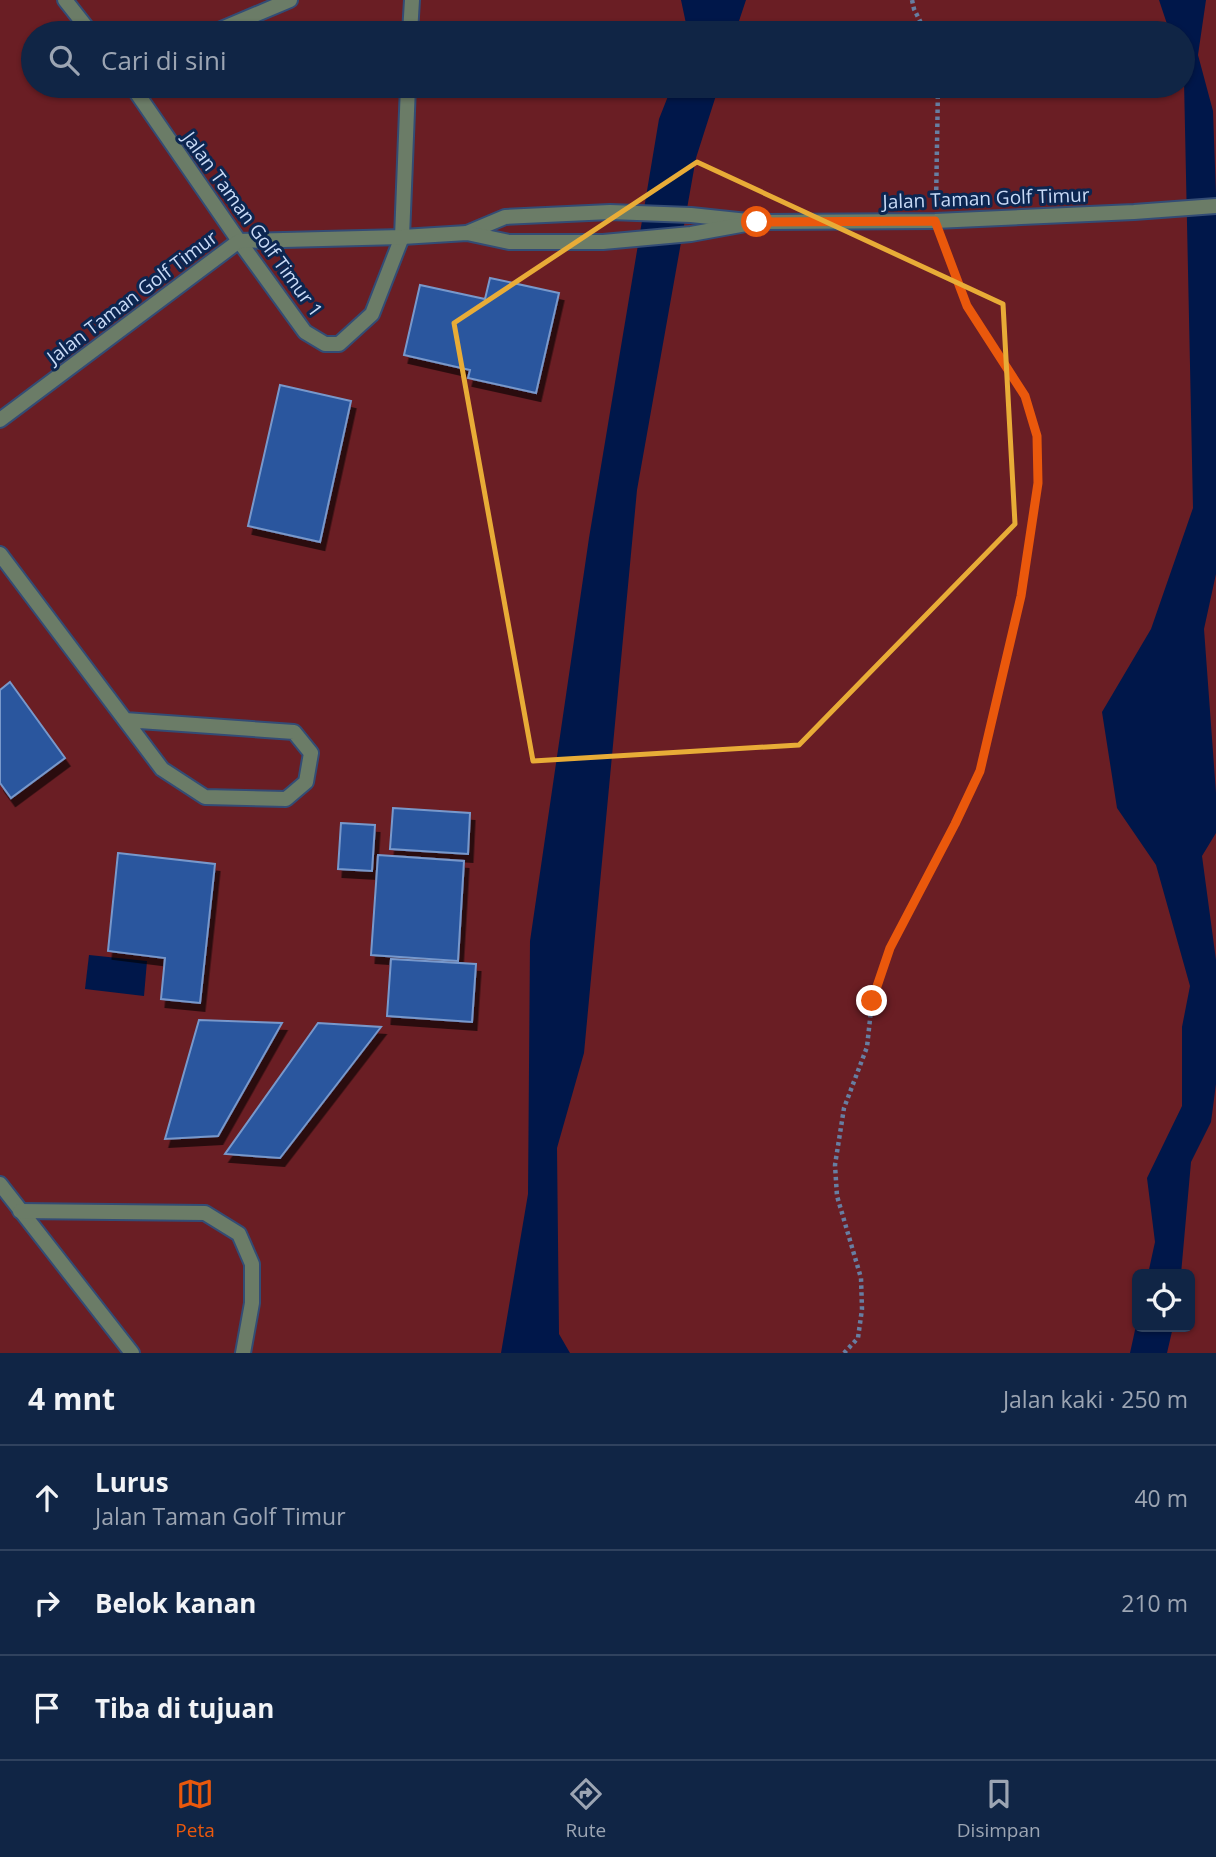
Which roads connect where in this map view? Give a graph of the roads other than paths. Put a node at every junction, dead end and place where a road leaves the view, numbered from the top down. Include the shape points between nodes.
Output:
1 (65, 0) edge
2 (290, 0) edge
3 (412, 0) edge
4 (82, 21) edge
5 (240, 21) edge
6 (411, 21) edge
7 (140, 98) edge
8 (408, 98) edge
9 (1216, 205) edge
10 (757, 222) junction
11 (467, 233) junction
12 (402, 237) junction
13 (239, 241) junction
14 (0, 420) edge
15 (0, 554) edge
16 (125, 720) junction
17 (0, 1184) edge
18 (20, 1211) junction
19 (132, 1353) edge
20 (243, 1353) edge

1 - 4 street
2 - 5 street
3 - 6 street
7 - 13 street, Jalan Taman Golf Timur 1
8 - 12 street, Jalan Taman Golf Timur 1
9 - 10 street, Jalan Taman Golf Timur via 935,221
10 - 11 street, Jalan Taman Golf Timur via 603,242 509,242
10 - 11 street, Jalan Taman Golf Timur via 610,212 505,217
11 - 12 street, Jalan Taman Golf Timur
12 - 13 street, Jalan Taman Golf Timur
12 - 13 street, Jalan Taman Golf Timur 1 via 372,314 339,344 325,344 305,332
13 - 14 street, Jalan Taman Golf Timur
15 - 16 street
16 - 16 street via 162,769 205,797 286,799 306,782 311,753 295,732
17 - 18 street
18 - 19 street
18 - 20 street via 205,1213 221,1222 239,1234 252,1264 252,1303

